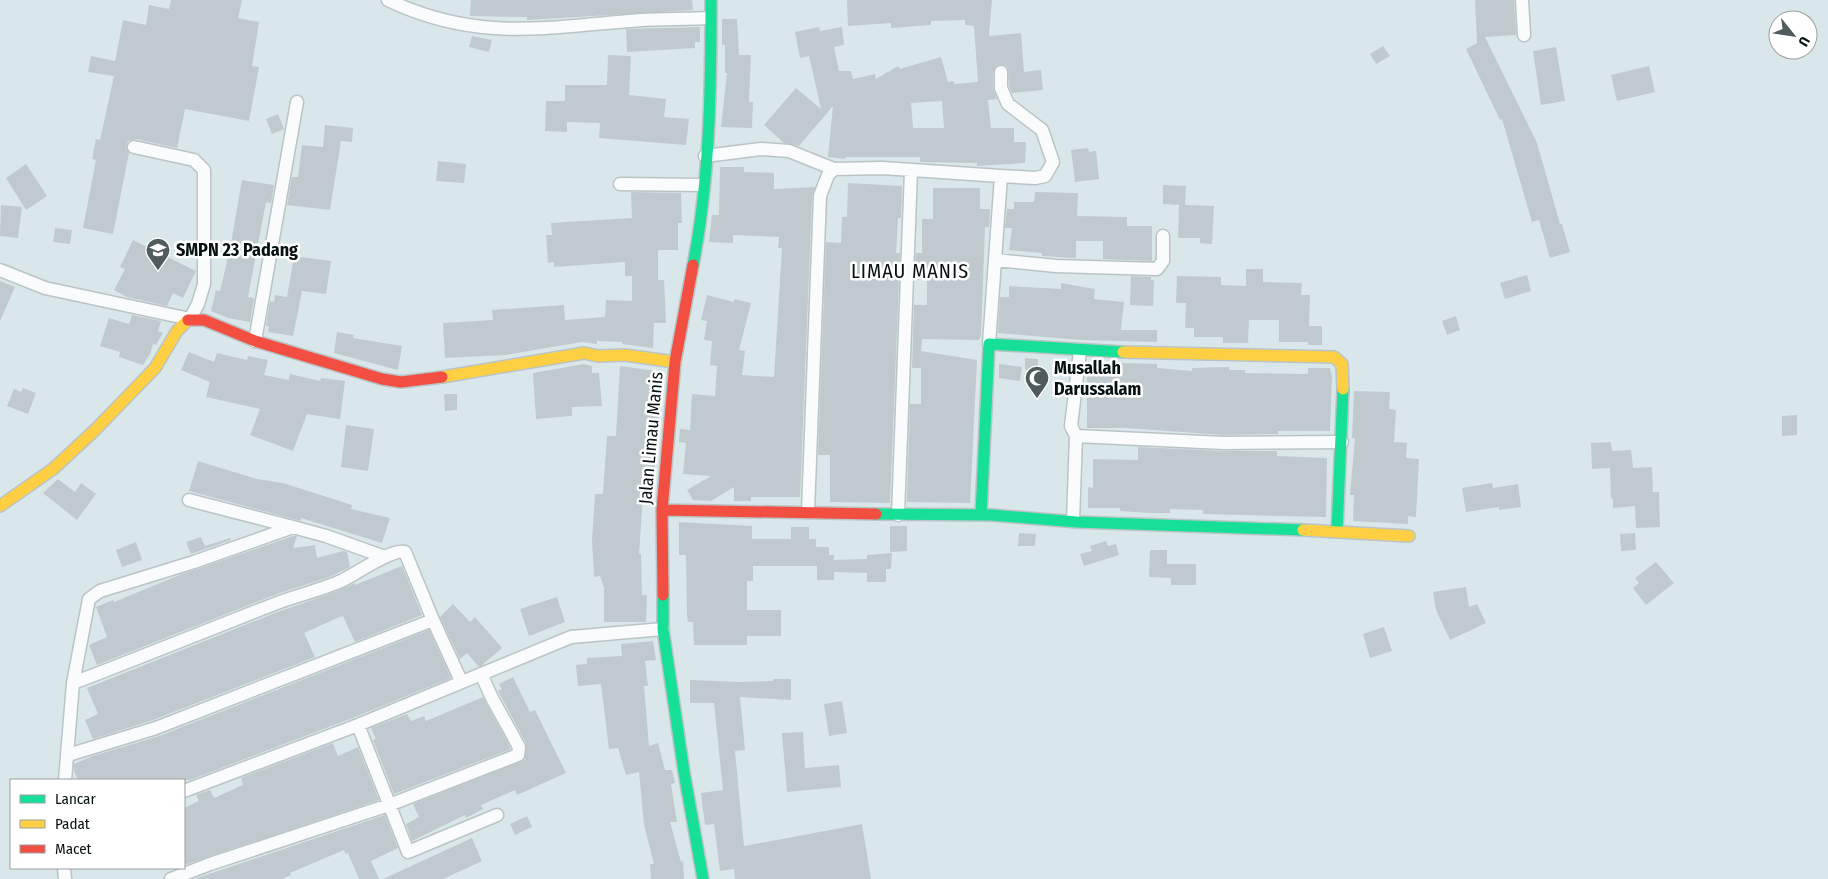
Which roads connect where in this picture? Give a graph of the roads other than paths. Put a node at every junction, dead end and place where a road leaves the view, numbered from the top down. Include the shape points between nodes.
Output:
1 (388, 0) edge
2 (711, 0) edge
3 (1522, 0) edge
4 (710, 18) junction
5 (1524, 35) dead end
6 (1000, 72) dead end
7 (297, 102) dead end
8 (134, 147) dead end
9 (705, 156) junction
10 (834, 169) junction
11 (911, 171) junction
12 (1001, 176) junction
13 (620, 184) dead end
14 (703, 185) junction
15 (1163, 236) dead end
16 (996, 260) junction
17 (0, 270) edge
18 (190, 319) junction
19 (255, 342) junction
20 (989, 344) junction
21 (1080, 350) junction
22 (675, 362) junction
23 (1076, 436) junction
24 (1342, 442) junction
25 (189, 500) dead end
26 (0, 506) edge
27 (662, 510) junction
28 (808, 512) junction
29 (898, 515) junction
30 (981, 515) junction
31 (1073, 521) junction
32 (293, 527) junction
33 (1337, 530) junction
34 (1410, 536) dead end
35 (382, 556) junction
36 (434, 620) junction
37 (663, 628) junction
38 (482, 674) junction
39 (461, 681) junction
40 (73, 684) junction
41 (358, 725) junction
42 (68, 755) junction
43 (65, 779) edge
44 (185, 791) edge
45 (389, 805) junction
46 (497, 815) dead end
47 (171, 879) edge
48 (703, 879) edge

1 - 4 street via 442,20 510,30
2 - 4 street, Jalan Limau Manis
3 - 5 street
4 - 9 street, Jalan Limau Manis via 711,87
6 - 12 street via 1004,98 1042,130 1053,162 1045,176
7 - 19 street
8 - 18 street via 194,160 204,170 204,284
9 - 10 street via 761,149 789,151
9 - 14 street, Jalan Limau Manis
10 - 11 street
10 - 28 street via 828,175 820,196
11 - 12 street
11 - 29 street
12 - 16 street
13 - 14 street
14 - 22 street, Jalan Limau Manis via 700,235
15 - 16 street via 1163,262 1157,269 1056,266
16 - 20 street
17 - 18 street via 45,288
18 - 19 street via 204,320
18 - 26 street via 177,331 155,368 95,430 53,469
19 - 22 street via 401,382 584,353
20 - 21 street
20 - 30 street
21 - 23 street via 1071,426
21 - 24 street via 1334,357 1342,364
22 - 27 street, Jalan Limau Manis
23 - 24 street via 1224,443
23 - 31 street
24 - 33 street
25 - 32 street
27 - 28 street via 738,514
27 - 37 street, Jalan Limau Manis
28 - 29 street
29 - 30 street
30 - 31 street
31 - 33 street
32 - 35 street
32 - 40 street via 100,591 89,600
33 - 34 street
35 - 36 street via 405,552
35 - 40 street via 359,573 336,583
36 - 39 street
36 - 42 street via 156,728
37 - 38 street via 571,637
37 - 48 street, Jalan Limau Manis
38 - 39 street
38 - 45 street via 519,747 518,755
39 - 41 street
40 - 42 street
41 - 44 street
41 - 45 street
42 - 43 street
45 - 46 street via 408,852
45 - 47 street

